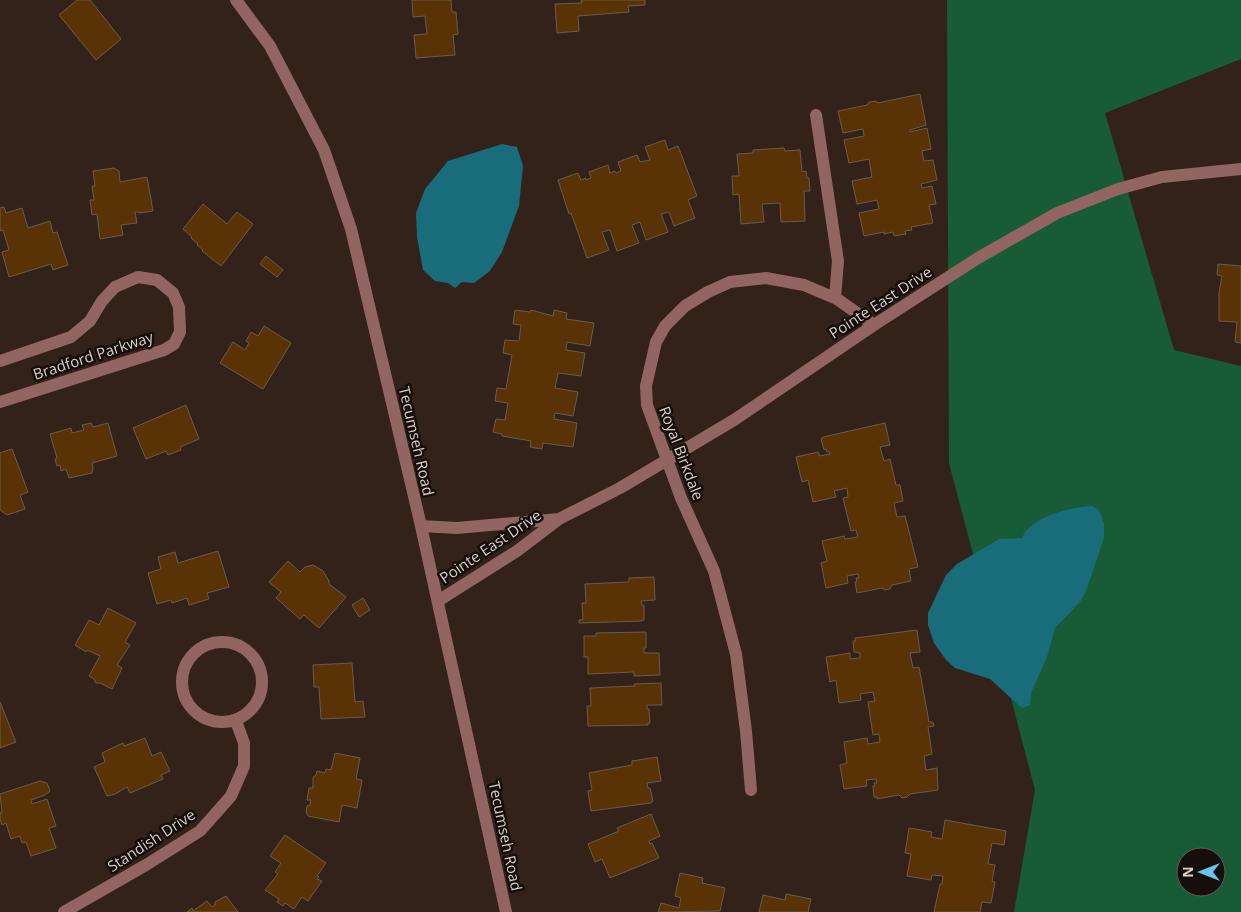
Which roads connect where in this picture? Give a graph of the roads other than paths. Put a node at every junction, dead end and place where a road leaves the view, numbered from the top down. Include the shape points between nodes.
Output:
1 (236, 0) edge
2 (816, 115) dead end
3 (1241, 169) edge
4 (834, 298) junction
5 (874, 325) junction
6 (0, 360) edge
7 (0, 402) edge
8 (667, 460) junction
9 (559, 519) junction
10 (421, 526) junction
11 (438, 601) junction
12 (236, 721) junction
13 (751, 790) dead end
14 (64, 912) edge
15 (506, 912) edge

1 - 10 street, Tecumseh Road via 270,46 324,150 351,229
2 - 4 street via 838,261
3 - 5 street, Pointe East Drive via 1162,177 1118,189 1057,213 978,258
4 - 5 street, Royal Birkdale
4 - 8 street, Royal Birkdale via 804,285 766,278 730,282 686,306 665,326 656,342 646,386 647,405
5 - 8 street, Pointe East Drive via 734,420
6 - 7 street, Bradford Parkway via 71,337 90,321 115,287 138,277 157,280 173,293 179,307 180,332 174,344 164,350
8 - 9 street, Pointe East Drive
8 - 13 street, Royal Birkdale via 714,571 736,654
9 - 10 street, Pointe East Drive via 457,528
9 - 11 street, Pointe East Drive via 517,551
10 - 11 street, Tecumseh Road
11 - 15 street, Tecumseh Road
12 - 12 street via 249,713 259,700 260,669 252,655 239,645 224,641 208,644 194,652 185,665 181,680 183,696 192,710 204,719 220,723
12 - 14 street, Standish Drive via 244,743 244,766 231,796 200,831

